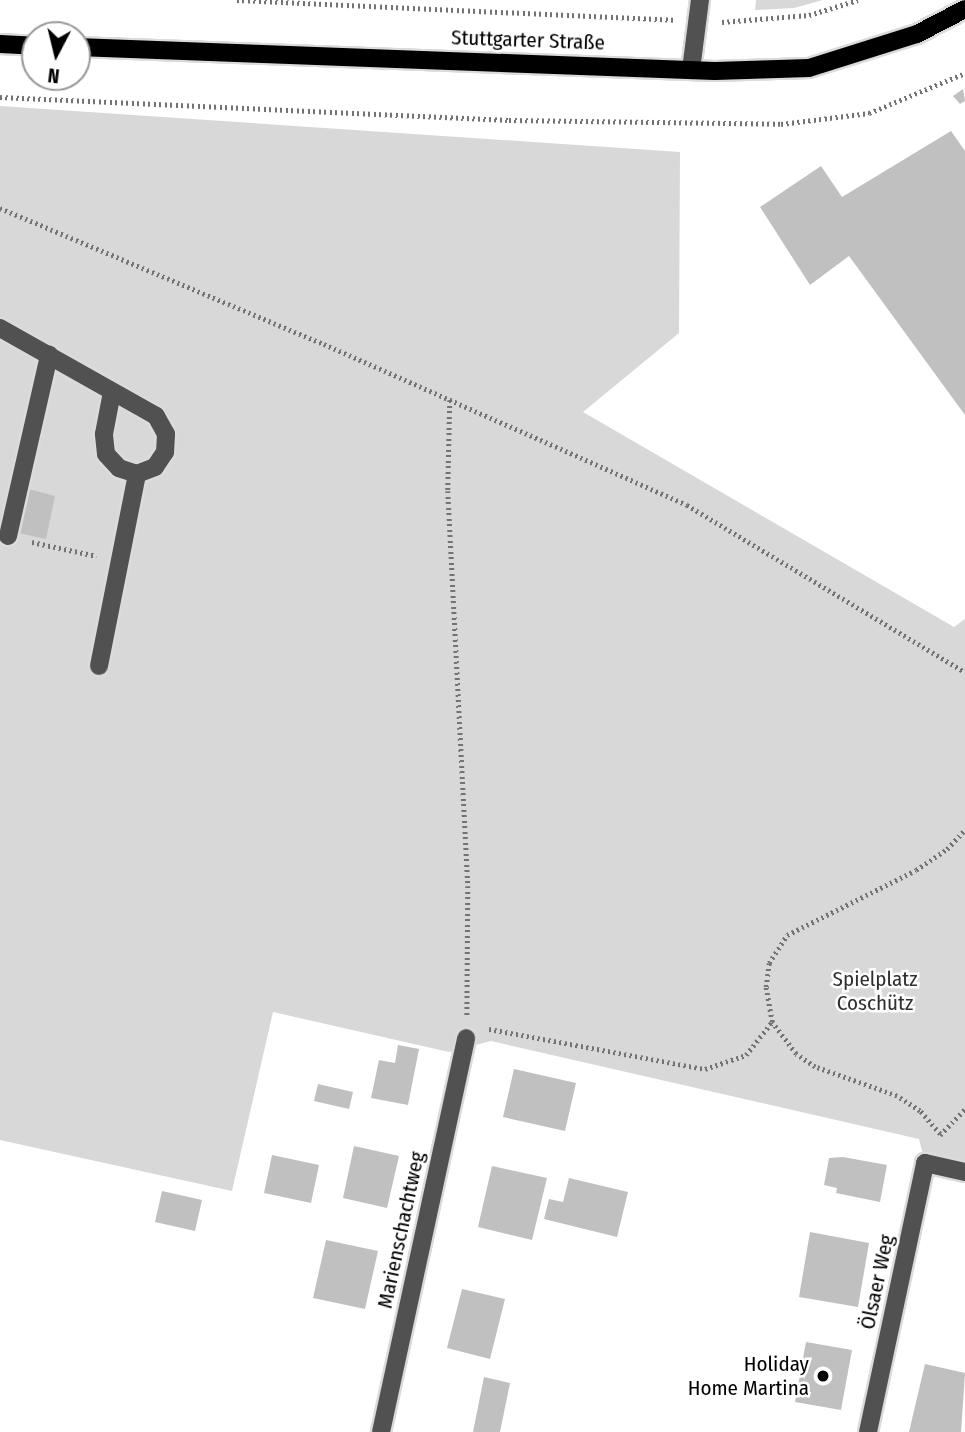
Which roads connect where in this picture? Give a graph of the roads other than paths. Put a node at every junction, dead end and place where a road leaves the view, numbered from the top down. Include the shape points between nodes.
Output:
1 (699, 0) edge
2 (965, 9) edge
3 (0, 44) edge
4 (21, 45) edge
5 (91, 48) edge
6 (691, 70) junction
7 (0, 328) edge
8 (48, 355) junction
9 (112, 392) junction
10 (137, 474) junction
11 (8, 537) road end
12 (99, 666) dead end
13 (466, 1038) road end
14 (947, 1168) junction
15 (965, 1171) edge
16 (965, 1178) edge
17 (381, 1432) edge
18 (868, 1432) edge

1 - 6 street
2 - 6 main road, Stuttgarter Straße via 917,34 809,68
3 - 4 main road
5 - 6 main road, Stuttgarter Straße
7 - 8 street
8 - 9 street
8 - 11 street
9 - 10 street via 104,434 106,454 119,468
9 - 10 street via 156,416 166,434 165,452 155,467
10 - 12 street
13 - 17 street, Marienschachtweg
14 - 15 street
14 - 16 street
14 - 18 street, Ölsaer Weg via 925,1163

